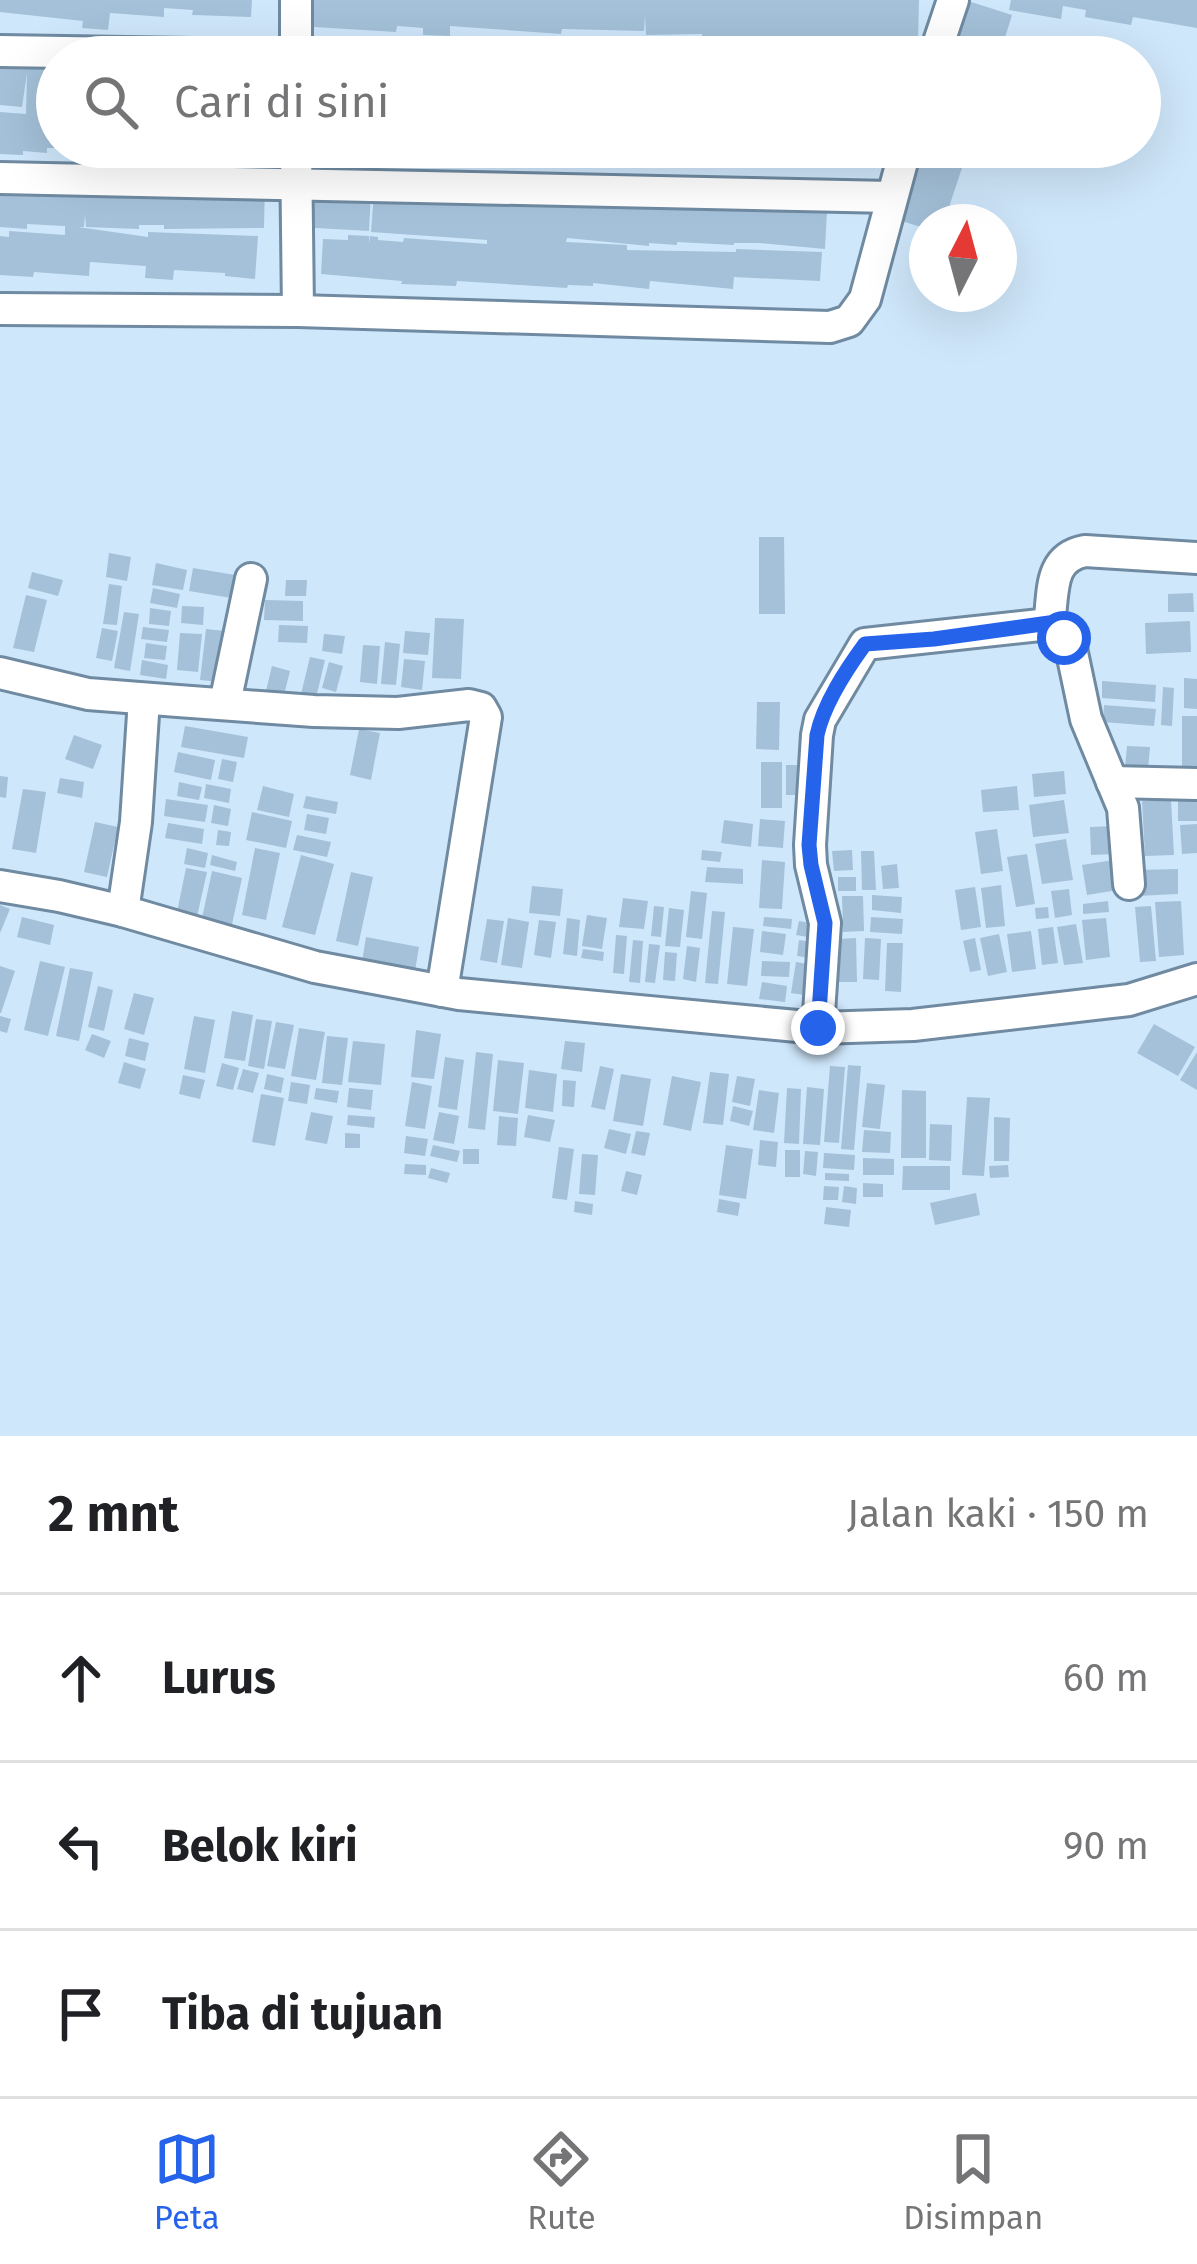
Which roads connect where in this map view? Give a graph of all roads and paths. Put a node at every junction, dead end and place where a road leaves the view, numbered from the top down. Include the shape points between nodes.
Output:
1 (296, 0) edge
2 (953, 0) edge
3 (296, 36) edge
4 (941, 36) edge
5 (0, 51) edge
6 (36, 52) edge
7 (296, 168) edge
8 (900, 168) edge
9 (0, 178) edge
10 (296, 183) junction
11 (891, 197) junction
12 (0, 309) edge
13 (298, 311) junction
14 (1197, 558) edge
15 (251, 579) dead end
16 (1049, 623) junction
17 (0, 673) edge
18 (144, 699) junction
19 (226, 703) junction
20 (1112, 782) junction
21 (1197, 784) edge
22 (1129, 884) dead end
23 (0, 886) edge
24 (124, 911) junction
25 (1197, 979) edge
26 (442, 991) junction
27 (818, 1028) junction

1 - 3 street
2 - 4 street
5 - 6 street
7 - 10 street
8 - 11 street
9 - 10 street
10 - 11 street
10 - 13 street
11 - 13 street via 865,299 849,321 830,327
12 - 13 street
14 - 16 street via 1069,554 1058,567
15 - 19 street
16 - 20 street via 1071,648 1086,719
16 - 27 street via 865,644 852,662 817,735 809,845 825,923
17 - 18 street
18 - 19 street
18 - 24 street
19 - 26 street via 398,713 481,708 486,717
20 - 21 street
20 - 22 street via 1123,808
23 - 24 street
24 - 26 street via 315,967
25 - 27 street via 1129,1000
26 - 27 street

